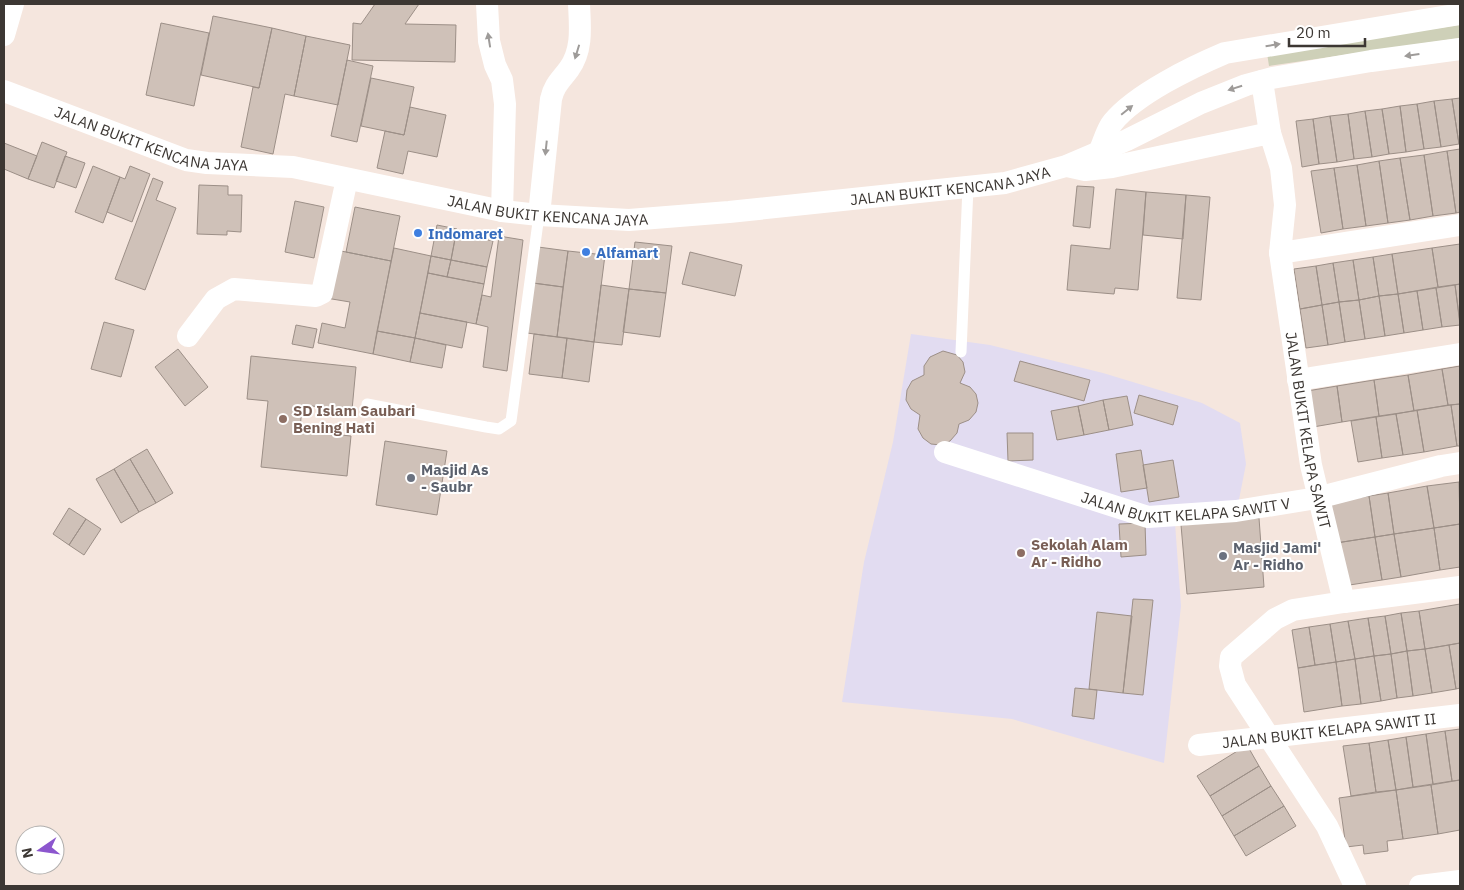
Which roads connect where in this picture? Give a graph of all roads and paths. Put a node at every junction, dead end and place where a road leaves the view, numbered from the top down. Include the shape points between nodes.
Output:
1 (12, 4) edge
2 (487, 4) edge
3 (579, 4) edge
4 (1460, 14) edge
5 (4, 35) edge
6 (1460, 49) edge
7 (1262, 81) junction
8 (4, 91) edge
9 (1270, 133) junction
10 (1100, 150) junction
11 (1066, 166) junction
12 (346, 179) junction
13 (968, 187) junction
14 (502, 211) junction
15 (539, 215) junction
16 (1460, 224) edge
17 (1280, 253) junction
18 (188, 336) dead end
19 (961, 352) dead end
20 (1460, 354) edge
21 (1298, 380) junction
22 (367, 404) dead end
23 (945, 452) dead end
24 (1460, 463) edge
25 (1317, 498) junction
26 (1460, 587) edge
27 (1344, 602) junction
28 (1460, 715) edge
29 (1268, 736) junction
30 (1199, 745) dead end
31 (1460, 881) edge
32 (1355, 886) edge
33 (1420, 886) edge

1 - 5 street
14 -> 2 street via 505,104 502,80 489,41
3 -> 15 street via 579,45 568,70 554,86 551,99
10 -> 4 street via 1113,123 1126,111 1191,68 1225,53
6 -> 7 street, JALAN BUKIT KENCANA JAYA
7 - 9 street, JALAN BUKIT KELAPA SAWIT
7 -> 10 street, JALAN BUKIT KENCANA JAYA via 1228,91
8 - 12 street, JALAN BUKIT KENCANA JAYA via 186,160 293,167
9 - 11 street via 1112,167 1085,170
9 - 17 street, JALAN BUKIT KELAPA SAWIT via 1281,168 1284,205
10 - 11 street, JALAN BUKIT KENCANA JAYA
11 - 13 street, JALAN BUKIT KENCANA JAYA via 1005,184
12 - 14 street, JALAN BUKIT KENCANA JAYA
12 - 18 street via 322,293 308,296 234,289 216,299
13 - 15 street, JALAN BUKIT KENCANA JAYA via 630,220
13 - 19 lane
14 - 15 street, JALAN BUKIT KENCANA JAYA
15 - 22 lane via 511,421 499,429
16 - 17 street
17 - 21 street, JALAN BUKIT KELAPA SAWIT
20 - 21 street
21 - 25 street, JALAN BUKIT KELAPA SAWIT
23 - 25 street, JALAN BUKIT KELAPA SAWIT V via 1148,517 1236,511
24 - 25 street, JALAN BUKIT KELAPA SAWIT V
25 - 27 street, JALAN BUKIT KELAPA SAWIT
26 - 27 street
27 - 29 street via 1292,610 1275,619 1231,657 1235,685
28 - 29 street, JALAN BUKIT KELAPA SAWIT II
29 - 30 street, JALAN BUKIT KELAPA SAWIT II
29 - 32 street via 1326,826
31 - 33 street

